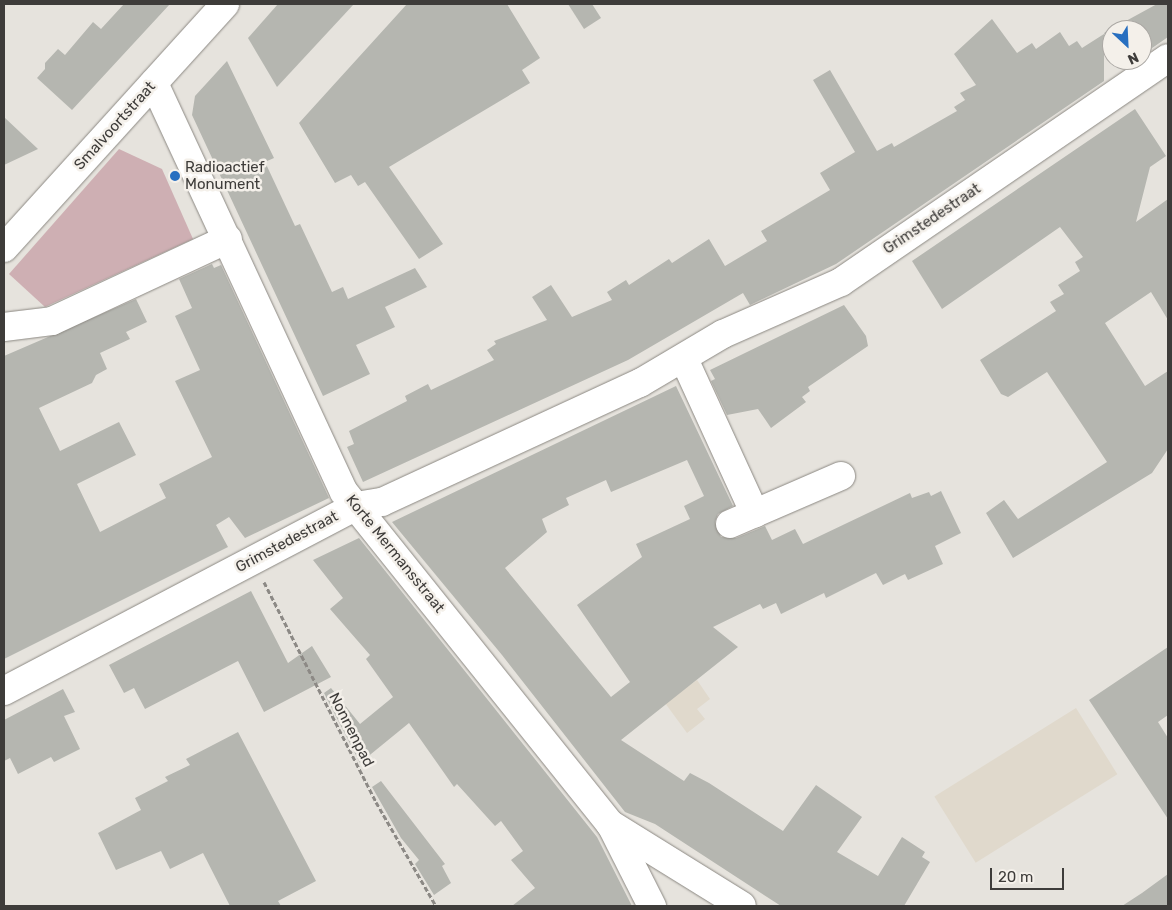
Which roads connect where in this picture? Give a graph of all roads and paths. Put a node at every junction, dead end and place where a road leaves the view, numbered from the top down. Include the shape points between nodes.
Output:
1 (225, 4) edge
2 (1168, 58) edge
3 (154, 83) junction
4 (228, 239) junction
5 (4, 248) edge
6 (4, 326) edge
7 (684, 359) junction
8 (840, 476) dead end
9 (356, 506) junction
10 (755, 514) junction
11 (730, 524) dead end
12 (253, 560) junction
13 (4, 690) edge
14 (610, 824) junction
15 (436, 906) edge
16 (652, 906) edge
17 (742, 906) edge

1 - 3 street, Smalvoortstraat
2 - 7 street, Grimstedestraat via 841,282 723,334
3 - 4 street, Korte Mermansstraat
3 - 5 street, Smalvoortstraat
4 - 6 street via 52,321
4 - 9 street, Korte Mermansstraat via 344,492
7 - 9 street, Grimstedestraat via 640,383 382,502
7 - 10 street
8 - 10 street
9 - 12 street, Grimstedestraat
9 - 14 street, Korte Mermansstraat
10 - 11 street
12 - 13 street, Grimstedestraat
12 - 15 path, Nonnenpad via 376,802
14 - 16 street
14 - 17 street, Korte Mermansstraat

